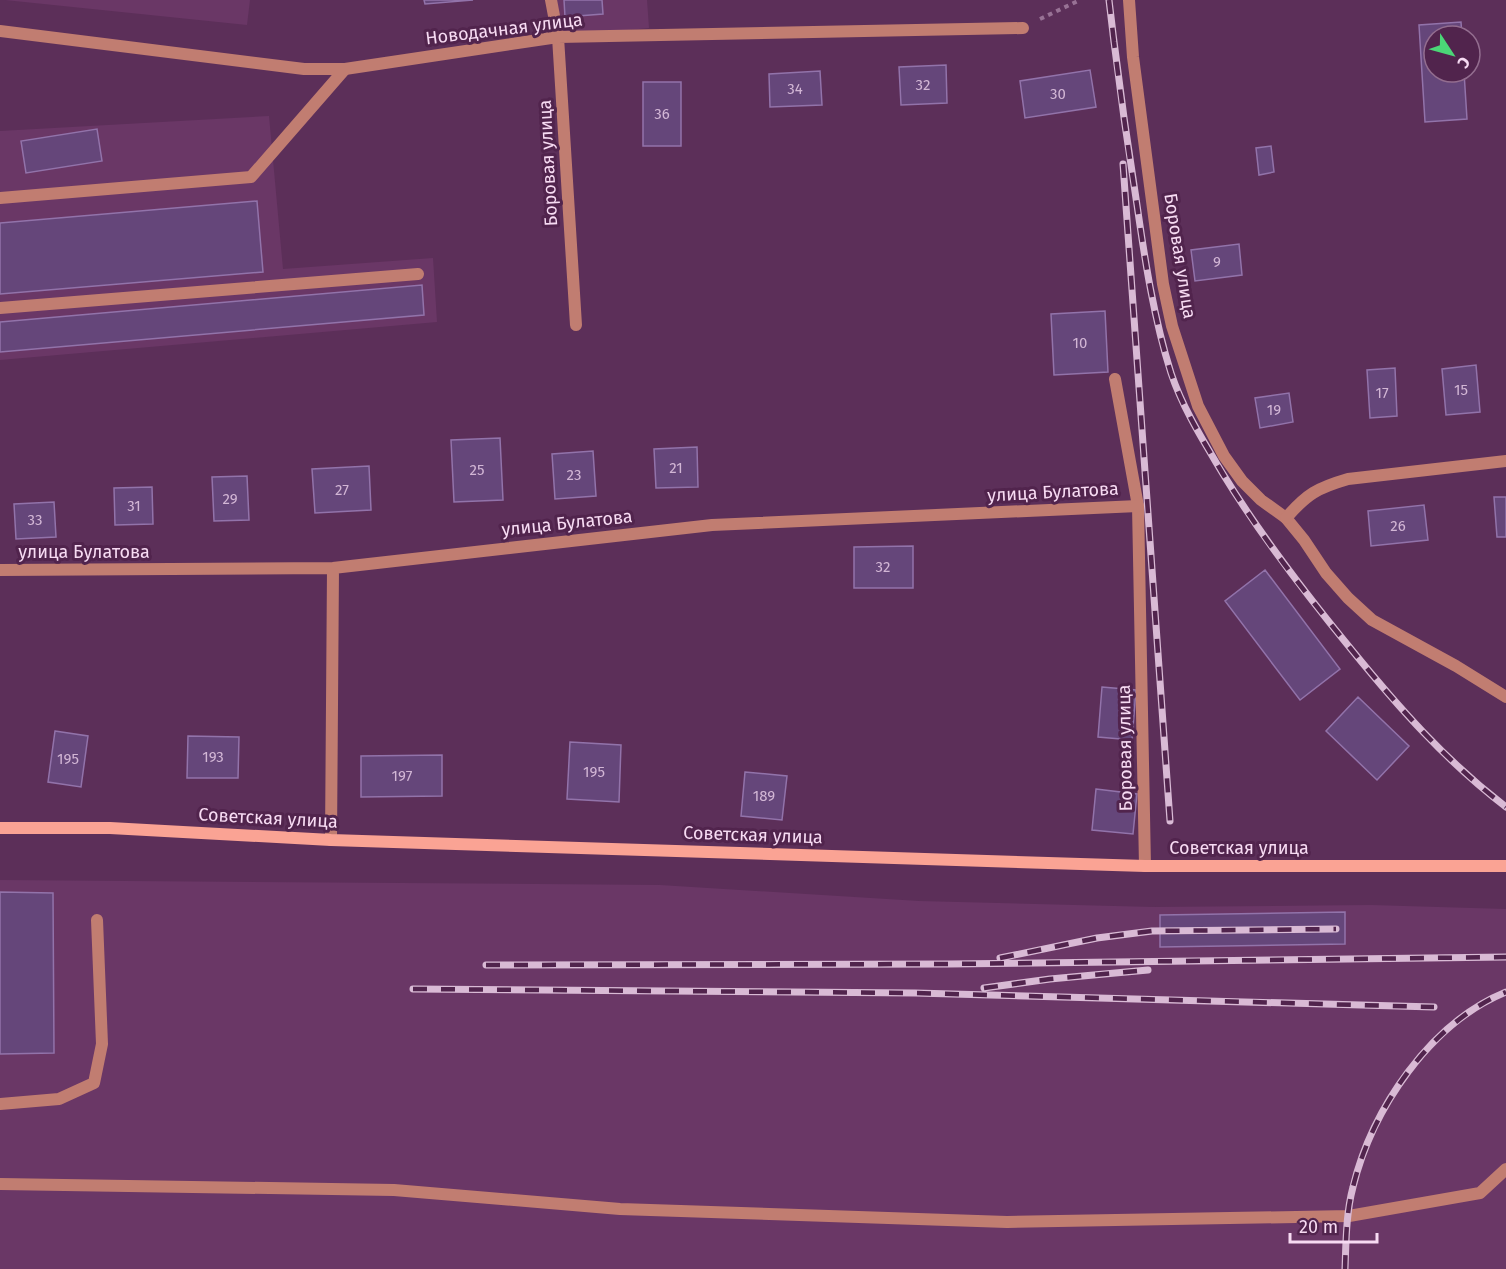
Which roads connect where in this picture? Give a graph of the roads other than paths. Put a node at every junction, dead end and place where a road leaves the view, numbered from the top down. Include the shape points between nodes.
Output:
1 (551, 0) edge
2 (1129, 0) edge
3 (1023, 28) road end
4 (0, 31) edge
5 (558, 37) junction
6 (345, 69) junction
7 (0, 198) edge
8 (418, 274) dead end
9 (0, 308) edge
10 (576, 325) dead end
11 (1115, 379) dead end
12 (1506, 461) edge
13 (1138, 506) junction
14 (1286, 518) junction
15 (333, 568) junction
16 (0, 570) edge
17 (1506, 697) edge
18 (0, 828) edge
19 (331, 840) junction
20 (1145, 866) junction
21 (1506, 866) edge
22 (97, 921) dead end
23 (0, 1104) edge
24 (1506, 1169) edge
25 (0, 1184) edge

1 - 5 street, Боровая улица
2 - 14 street, Боровая улица via 1163,284 1175,336 1198,405 1224,456 1242,481
3 - 5 street, Новодачная улица
4 - 6 street, Новодачная улица via 304,69
5 - 6 street, Новодачная улица
5 - 10 street, Боровая улица
6 - 7 street via 251,177
8 - 9 street
11 - 13 street, Боровая улица
12 - 14 street via 1347,479 1323,486 1303,499
13 - 15 street, улица Булатова via 712,525
13 - 20 street, Боровая улица
14 - 17 street, Боровая улица via 1326,573 1372,620
15 - 16 street, улица Булатова
15 - 19 street
18 - 19 street, Советская улица via 110,828
19 - 20 street, Советская улица
20 - 21 street, Советская улица
22 - 23 street via 102,1044 94,1083 59,1099
24 - 25 street via 1480,1193 1348,1216 1007,1222 620,1209 394,1190

